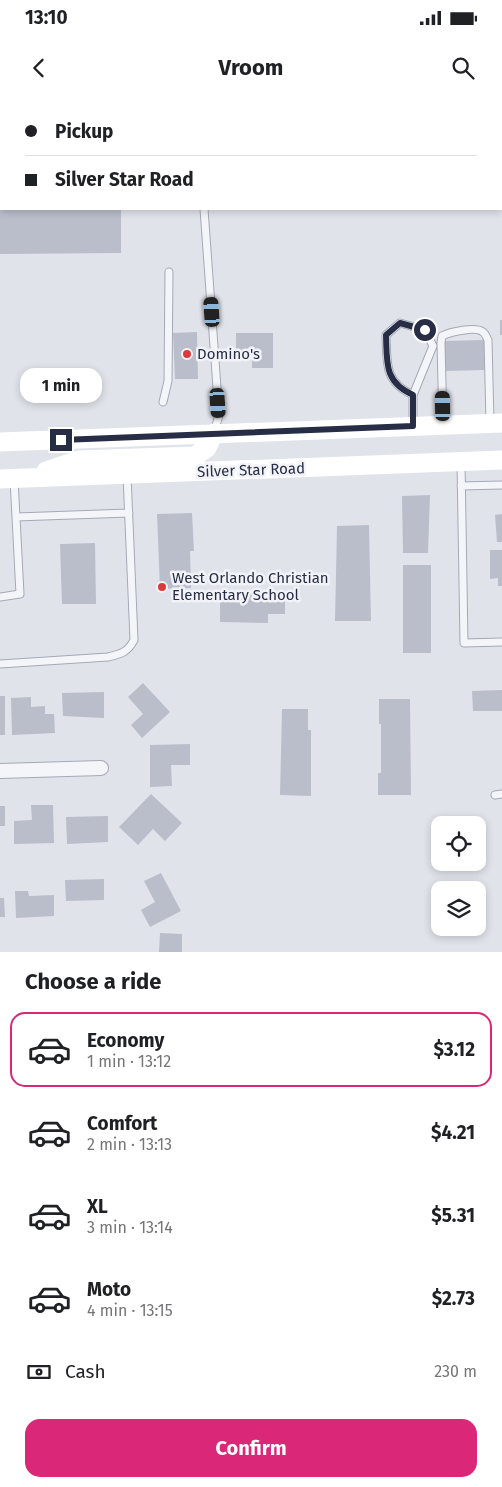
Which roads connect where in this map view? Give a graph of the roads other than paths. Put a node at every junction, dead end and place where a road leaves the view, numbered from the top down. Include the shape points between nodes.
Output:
1 (204, 210) edge
2 (170, 272) dead end
3 (413, 395) junction
4 (164, 402) dead end
5 (496, 423) edge
6 (443, 425) junction
7 (413, 426) junction
8 (214, 433) junction
9 (0, 442) edge
10 (502, 460) edge
11 (460, 461) junction
12 (127, 474) junction
13 (13, 479) edge
14 (502, 484) edge
15 (461, 486) junction
16 (129, 513) junction
17 (16, 518) junction
18 (0, 597) edge
19 (502, 642) edge
20 (0, 664) edge
21 (101, 768) dead end
22 (0, 771) edge

1 - 8 lane via 219,415
2 - 4 lane via 168,381
3 - 3 lane via 433,346 425,330 400,323 386,335 387,370 400,389
3 - 7 lane
5 - 6 main road
5 - 6 lane via 488,340 479,330 453,331 442,336
6 - 7 main road
7 - 8 main road
8 - 9 main road
8 - 13 main road via 207,448 195,456 79,460
10 - 11 main road, Silver Star Road
11 - 12 main road, Silver Star Road
11 - 15 lane
12 - 13 main road, Silver Star Road
12 - 16 lane
13 - 17 lane
14 - 15 lane
15 - 19 lane via 464,643
16 - 17 lane
16 - 20 lane via 134,640 130,648 108,657
17 - 18 lane via 20,594
21 - 22 street

